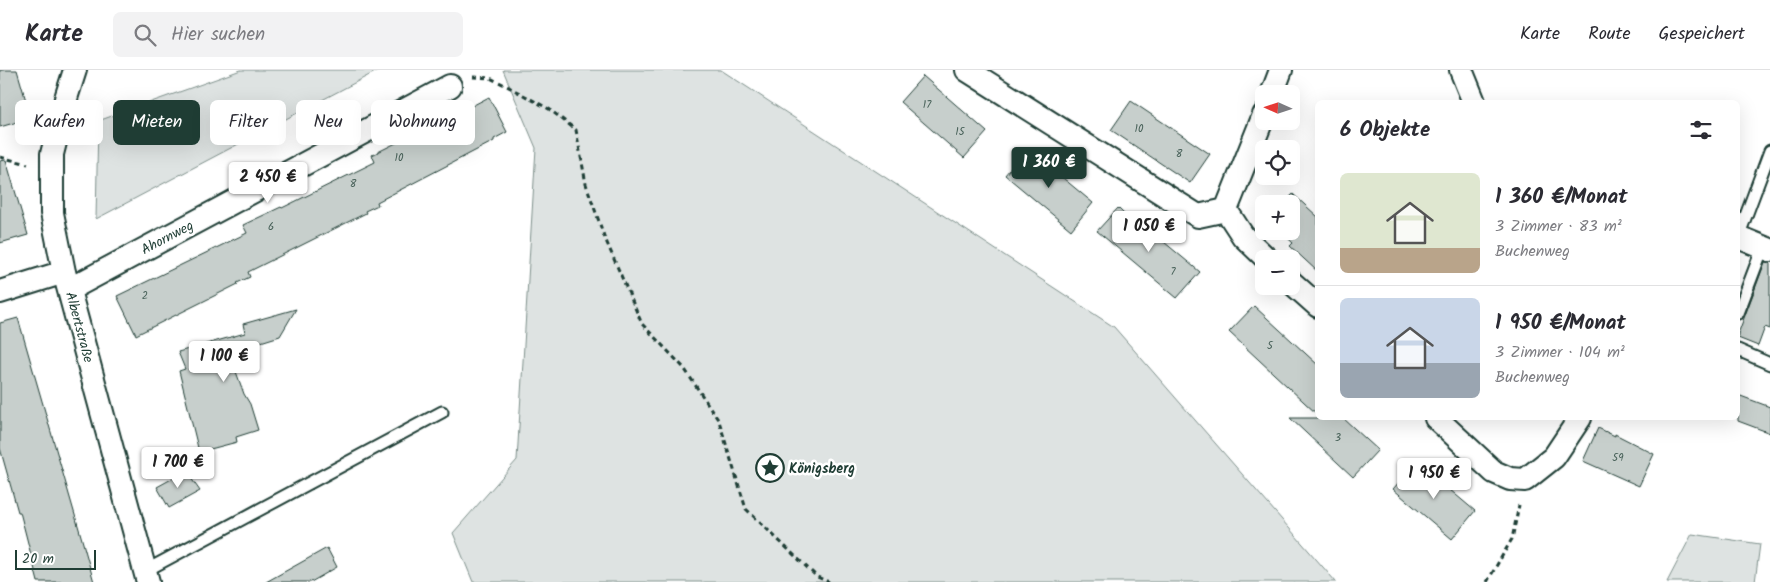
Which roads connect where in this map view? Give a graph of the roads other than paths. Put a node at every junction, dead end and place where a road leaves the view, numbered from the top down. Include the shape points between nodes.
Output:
1 (75, 70) edge
2 (967, 70) edge
3 (1281, 70) edge
4 (1461, 70) edge
5 (1275, 85) edge
6 (450, 86) road end
7 (1473, 100) edge
8 (1258, 130) edge
9 (1770, 151) edge
10 (1226, 210) junction
11 (1740, 232) edge
12 (1740, 238) edge
13 (1766, 248) edge
14 (1258, 250) edge
15 (67, 281) junction
16 (1300, 290) edge
17 (0, 292) edge
18 (1315, 303) edge
19 (1740, 308) edge
20 (1740, 351) edge
21 (1770, 364) edge
22 (442, 412) dead end
23 (1438, 420) edge
24 (1579, 420) edge
25 (146, 576) edge

1 - 15 street, Albertstraße via 52,154 52,213
2 - 10 street via 1198,216
3 - 5 street
4 - 7 street
6 - 15 street, Ahornweg
8 - 10 street
9 - 11 lane
10 - 14 street via 1243,236
12 - 13 street
13 - 19 lane
15 - 17 street, Ahornweg
15 - 25 street, Albertstraße
16 - 18 street
20 - 21 lane
22 - 25 lane
23 - 24 street via 1494,472 1510,479 1525,480 1554,457

